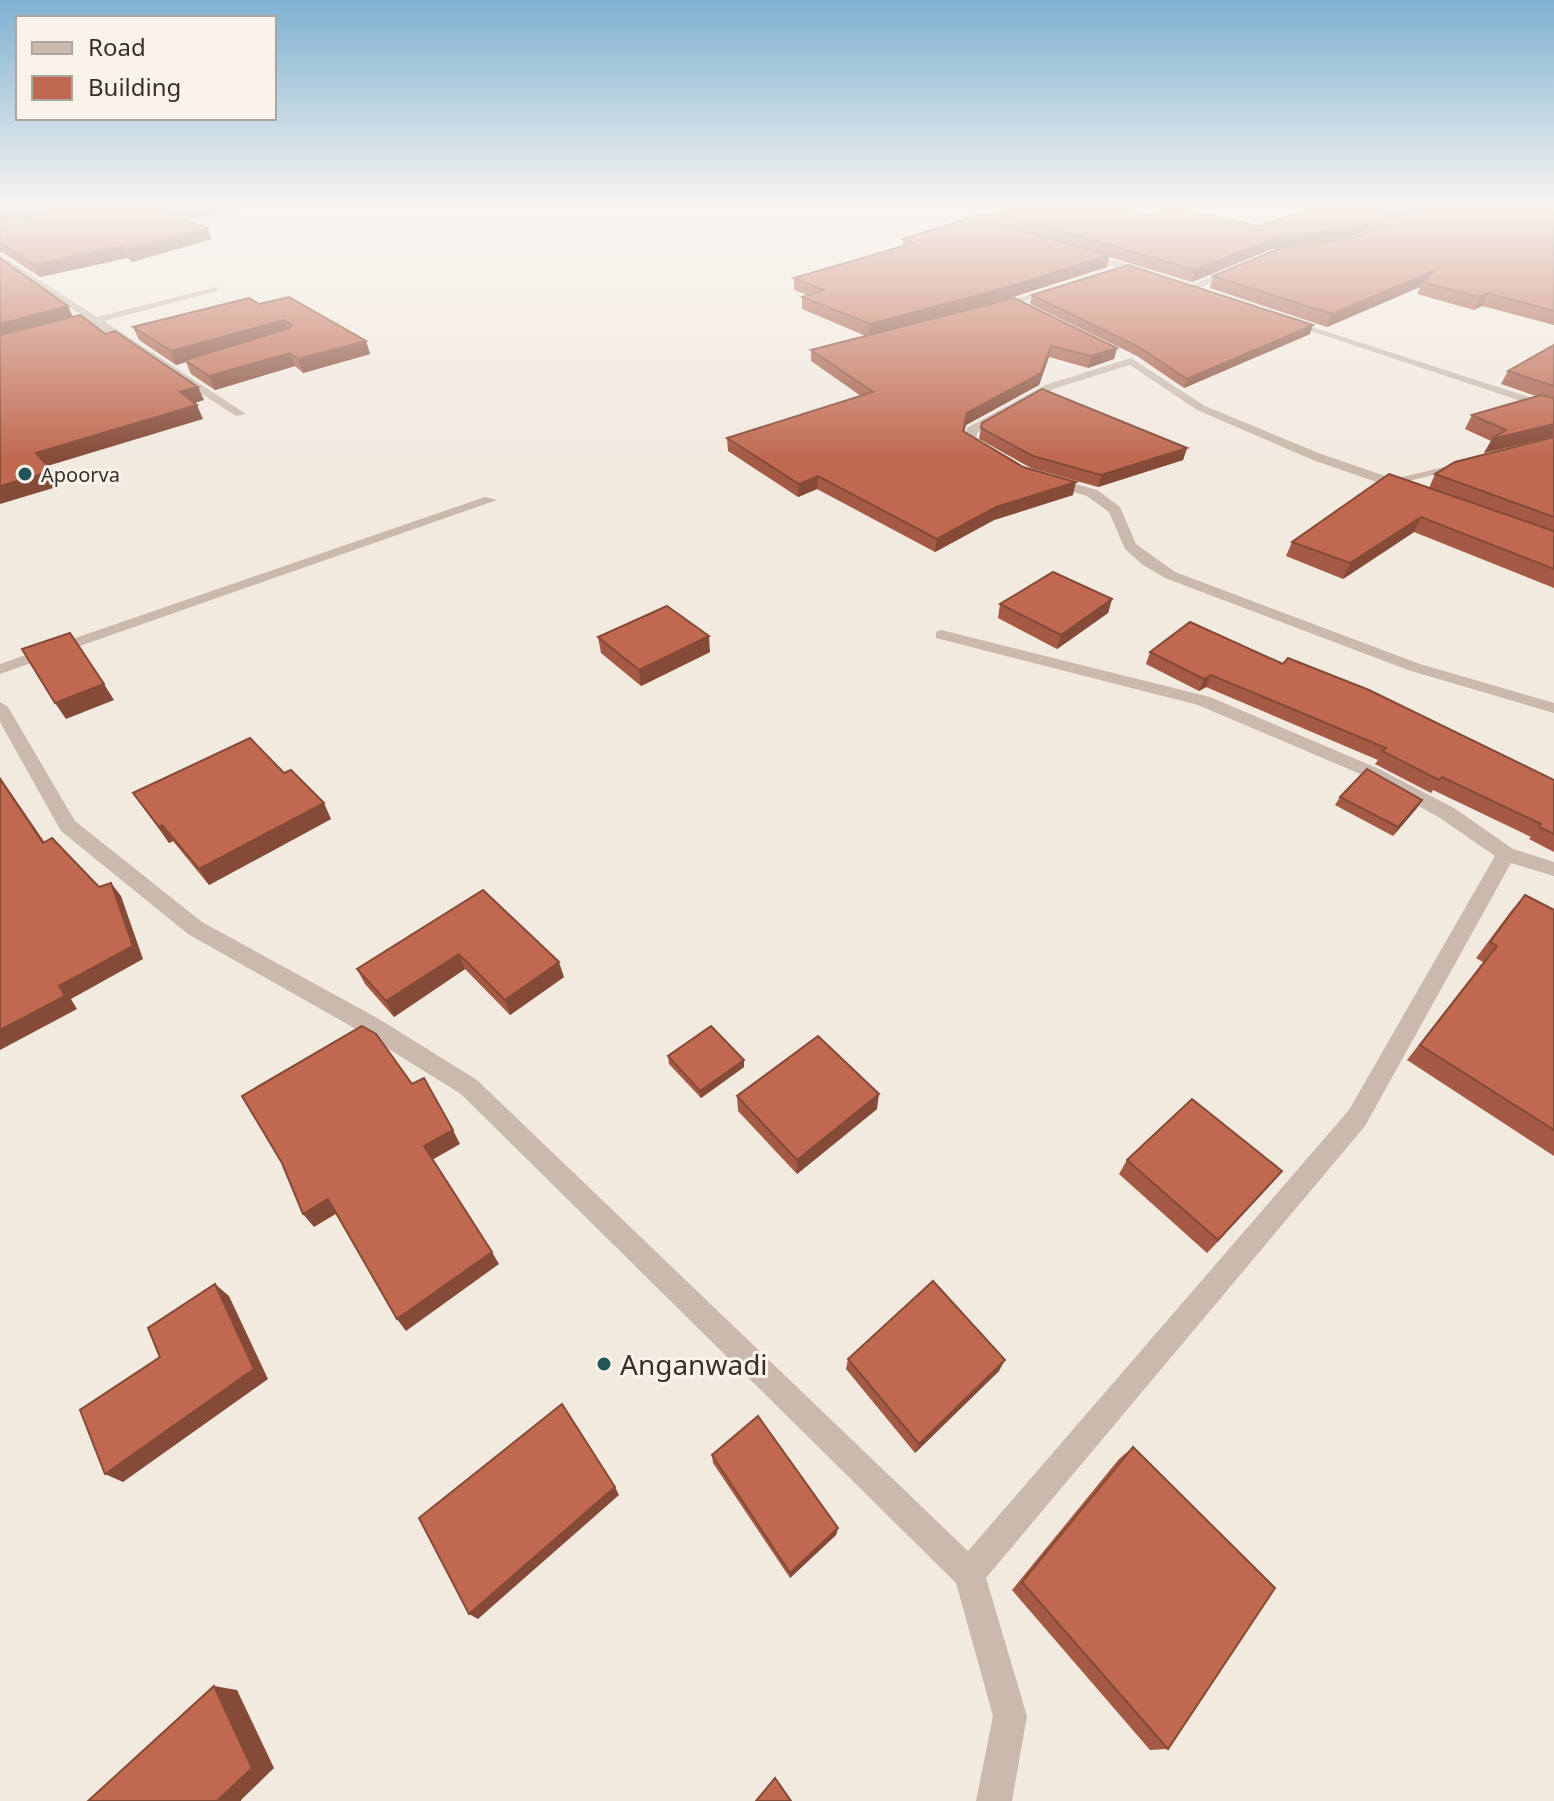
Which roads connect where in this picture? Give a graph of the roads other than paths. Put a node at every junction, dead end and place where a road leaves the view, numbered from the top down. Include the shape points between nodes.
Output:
1 (49, 291) edge
2 (206, 291) edge
3 (1051, 291) edge
4 (1201, 291) edge
5 (1207, 293) edge
6 (1014, 303) junction
7 (1027, 309) edge
8 (984, 311) edge
9 (1282, 318) edge
10 (94, 321) junction
11 (81, 324) edge
12 (191, 367) edge
13 (177, 371) junction
14 (1554, 409) edge
15 (240, 414) dead end
16 (1003, 461) edge
17 (1479, 462) edge
18 (1039, 478) edge
19 (1393, 483) junction
20 (1422, 494) edge
21 (490, 500) dead end
22 (941, 635) dead end
23 (0, 669) edge
24 (0, 707) edge
25 (1554, 708) edge
26 (1506, 854) junction
27 (1554, 869) edge
28 (969, 1574) junction
29 (994, 1801) edge

1 - 10 street
2 - 10 street
3 - 6 street
4 - 5 street
6 - 7 street
6 - 8 street
9 - 14 street
10 - 11 street
10 - 13 street
12 - 13 street
13 - 15 street
16 - 19 street via 970,442 971,431 1049,387 1124,358 1201,408
17 - 19 street
18 - 25 street via 1092,493 1115,510 1130,546 1170,575 1414,667
19 - 20 street
21 - 23 street
22 - 26 street via 1204,701 1371,772 1447,813
24 - 28 street via 68,826 195,928 469,1087
26 - 27 street
26 - 28 street via 1357,1118
28 - 29 street via 1010,1716

